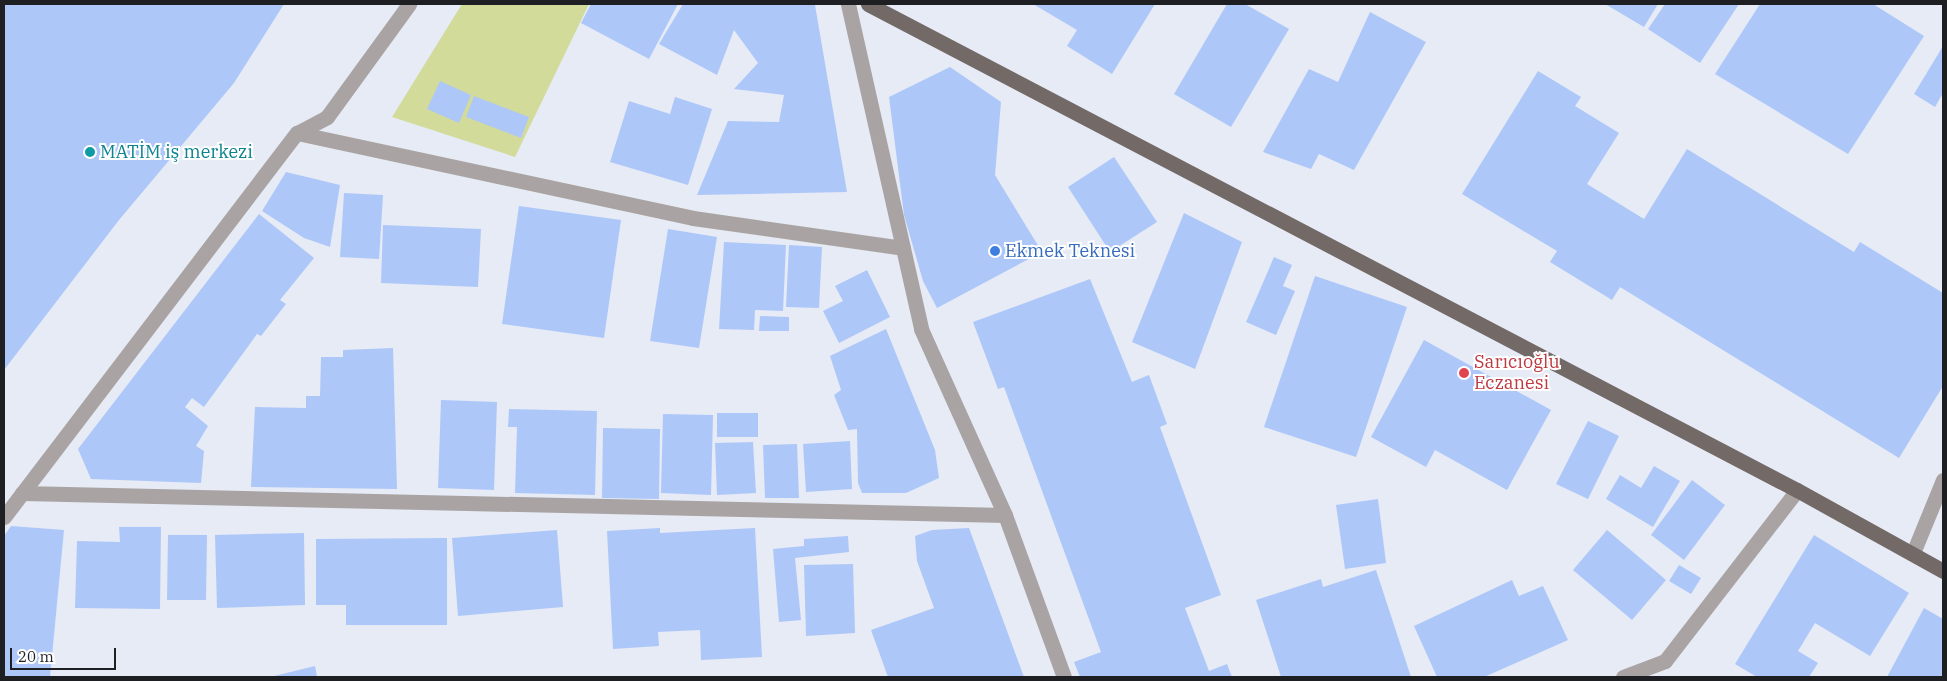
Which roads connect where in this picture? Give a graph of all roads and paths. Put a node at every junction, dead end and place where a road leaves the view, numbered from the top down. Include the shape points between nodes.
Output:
1 (409, 4) edge
2 (848, 4) edge
3 (868, 4) edge
4 (297, 133) junction
5 (903, 248) junction
6 (1943, 480) edge
7 (1797, 490) junction
8 (22, 493) junction
9 (1005, 515) junction
10 (4, 517) edge
11 (1913, 553) junction
12 (1943, 571) edge
13 (1064, 677) edge
14 (1623, 677) edge

1 - 4 street via 328,117
2 - 5 street
3 - 7 main road
4 - 5 street via 693,218
4 - 8 street
5 - 9 street via 922,329
6 - 11 street
7 - 11 main road
7 - 14 street via 1665,661
8 - 9 street
8 - 10 street
9 - 13 street
11 - 12 main road

